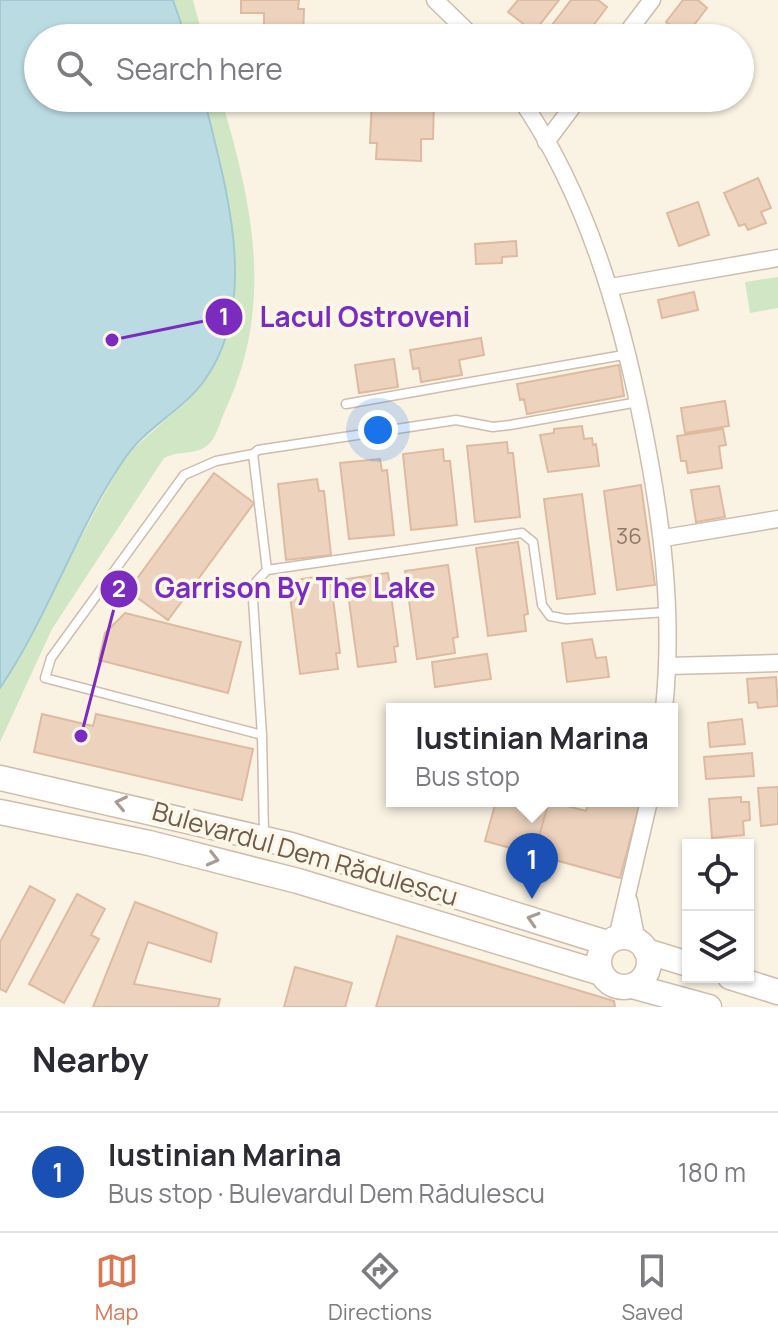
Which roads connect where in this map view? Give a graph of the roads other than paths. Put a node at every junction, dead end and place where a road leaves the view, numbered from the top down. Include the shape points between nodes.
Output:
1 (435, 0) edge
2 (652, 0) edge
3 (460, 24) edge
4 (634, 24) edge
5 (528, 112) edge
6 (568, 112) edge
7 (546, 142) junction
8 (778, 258) edge
9 (611, 287) junction
10 (629, 354) junction
11 (638, 402) junction
12 (346, 404) dead end
13 (253, 454) junction
14 (778, 519) edge
15 (664, 538) junction
16 (267, 570) junction
17 (669, 612) junction
18 (778, 663) edge
19 (668, 666) junction
20 (665, 703) edge
21 (262, 735) junction
22 (0, 778) edge
23 (648, 807) edge
24 (2, 817) edge
25 (264, 839) junction
26 (627, 943) junction
27 (682, 962) edge
28 (601, 973) junction
29 (749, 983) edge
30 (778, 992) edge
31 (629, 994) edge
32 (691, 1005) edge

1 - 3 street
2 - 4 street
5 - 7 street
6 - 7 street
7 - 9 street
8 - 9 street
9 - 10 street
10 - 11 street
10 - 12 lane
11 - 13 lane via 493,427 456,420
11 - 15 street
13 - 16 lane
13 - 21 lane via 216,461 184,475 51,658 45,678
14 - 15 street
15 - 17 street
16 - 17 lane via 522,533 533,542 542,605 550,616
16 - 21 lane via 256,582 253,600
17 - 19 street
18 - 19 street
19 - 20 street
21 - 25 lane
25 -> 22 main road, Bulevardul Dem Rădulescu
23 - 26 street via 628,895
24 -> 28 main road, Bulevardul Dem Rădulescu via 149,843 272,874
26 -> 25 main road, Bulevardul Dem Rădulescu
26 - 27 main road, Bulevardul Dem Rădulescu
26 - 28 main road via 599,957
26 - 31 main road via 648,968
28 - 31 main road, Bulevardul Dem Rădulescu
29 - 30 main road
31 - 32 main road, Bulevardul Dem Rădulescu

